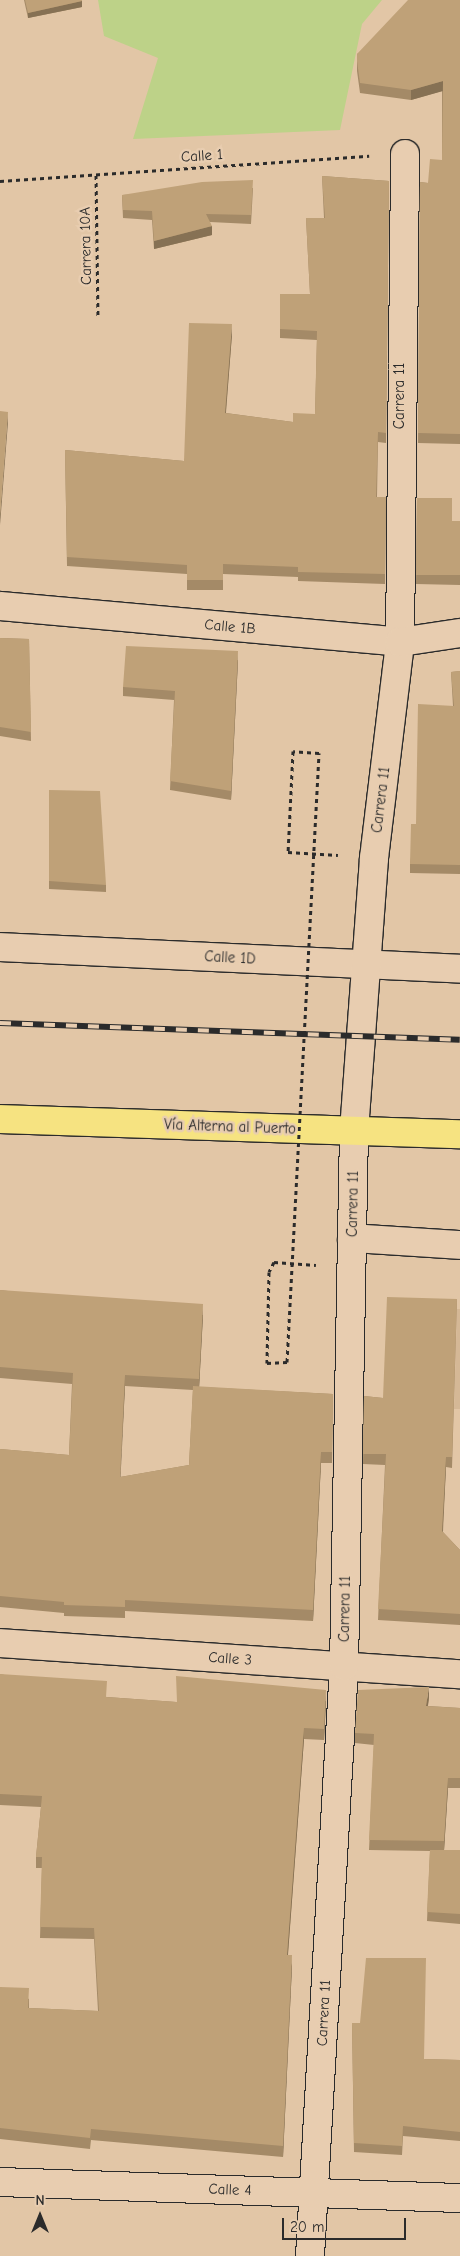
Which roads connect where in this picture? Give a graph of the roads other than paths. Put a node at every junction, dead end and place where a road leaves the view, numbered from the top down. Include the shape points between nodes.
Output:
1 (405, 154) road end
2 (0, 606) edge
3 (460, 633) edge
4 (400, 642) junction
5 (0, 947) edge
6 (366, 964) junction
7 (460, 969) edge
8 (0, 1119) edge
9 (354, 1131) junction
10 (460, 1134) edge
11 (352, 1238) junction
12 (460, 1245) edge
13 (0, 1643) edge
14 (344, 1666) junction
15 (460, 1674) edge
16 (0, 2182) edge
17 (313, 2193) junction
18 (460, 2198) edge
19 (310, 2256) edge

1 - 4 street, Carrera 11
2 - 4 street, Calle 1B
3 - 4 street, Calle 1B
4 - 6 street, Carrera 11 via 374,858
5 - 6 street, Calle 1D
6 - 7 street, Calle 1D
6 - 9 street, Carrera 11
8 - 9 main road, Vía Alterna al Puerto
9 - 10 main road, Vía Alterna al Puerto
9 - 11 street, Carrera 11
11 - 12 street
11 - 14 street, Carrera 11
13 - 14 street, Calle 3
14 - 15 street, Calle 3
14 - 17 street, Carrera 11
16 - 17 street, Calle 4
17 - 18 street, Calle 4
17 - 19 street, Carrera 11

